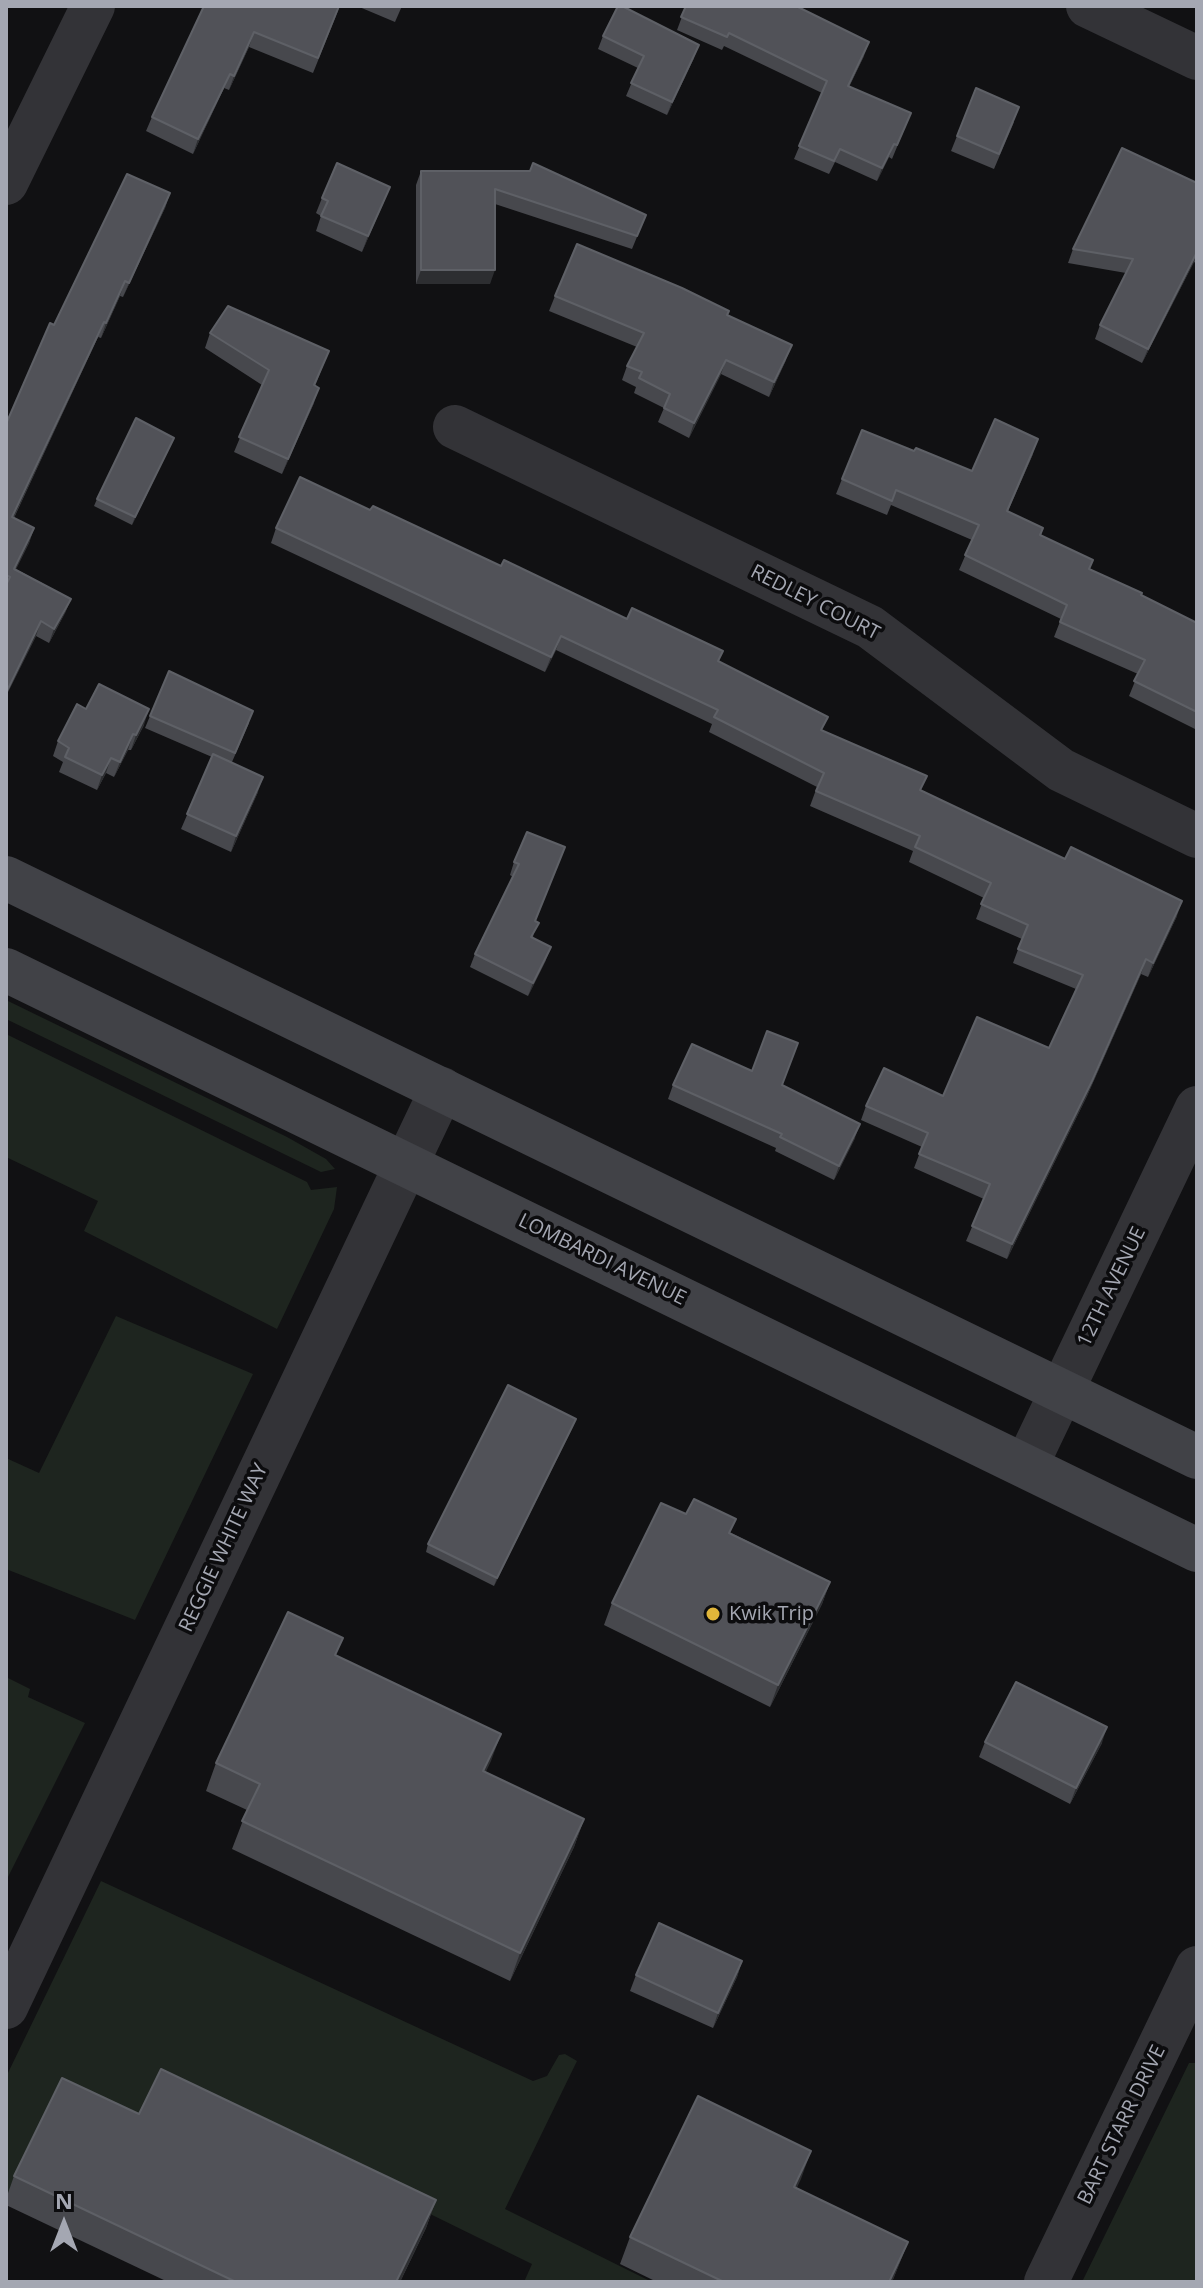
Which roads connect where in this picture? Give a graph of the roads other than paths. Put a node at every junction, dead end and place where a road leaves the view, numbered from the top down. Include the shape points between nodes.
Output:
1 (93, 6) edge
2 (1088, 6) edge
3 (1197, 58) edge
4 (6, 183) edge
5 (455, 427) dead end
6 (1197, 836) edge
7 (6, 878) edge
8 (6, 970) edge
9 (442, 1089) junction
10 (1197, 1108) edge
11 (405, 1165) junction
12 (1062, 1391) junction
13 (1197, 1457) edge
14 (1026, 1466) junction
15 (1197, 1550) edge
16 (1197, 1968) edge
17 (6, 2007) edge
18 (1046, 2282) edge

1 - 4 street
2 - 3 street
5 - 6 street, REDLEY COURT via 870,627 1061,770
7 - 9 main road
8 - 11 main road, LOMBARDI AVENUE
9 - 11 street, REGGIE WHITE WAY
9 - 12 main road
10 - 12 street, 12TH AVENUE
11 - 14 main road, LOMBARDI AVENUE
11 - 17 street, REGGIE WHITE WAY
12 - 13 main road
12 - 14 street, 12TH AVENUE
14 - 15 main road, LOMBARDI AVENUE
16 - 18 street, BART STARR DRIVE

